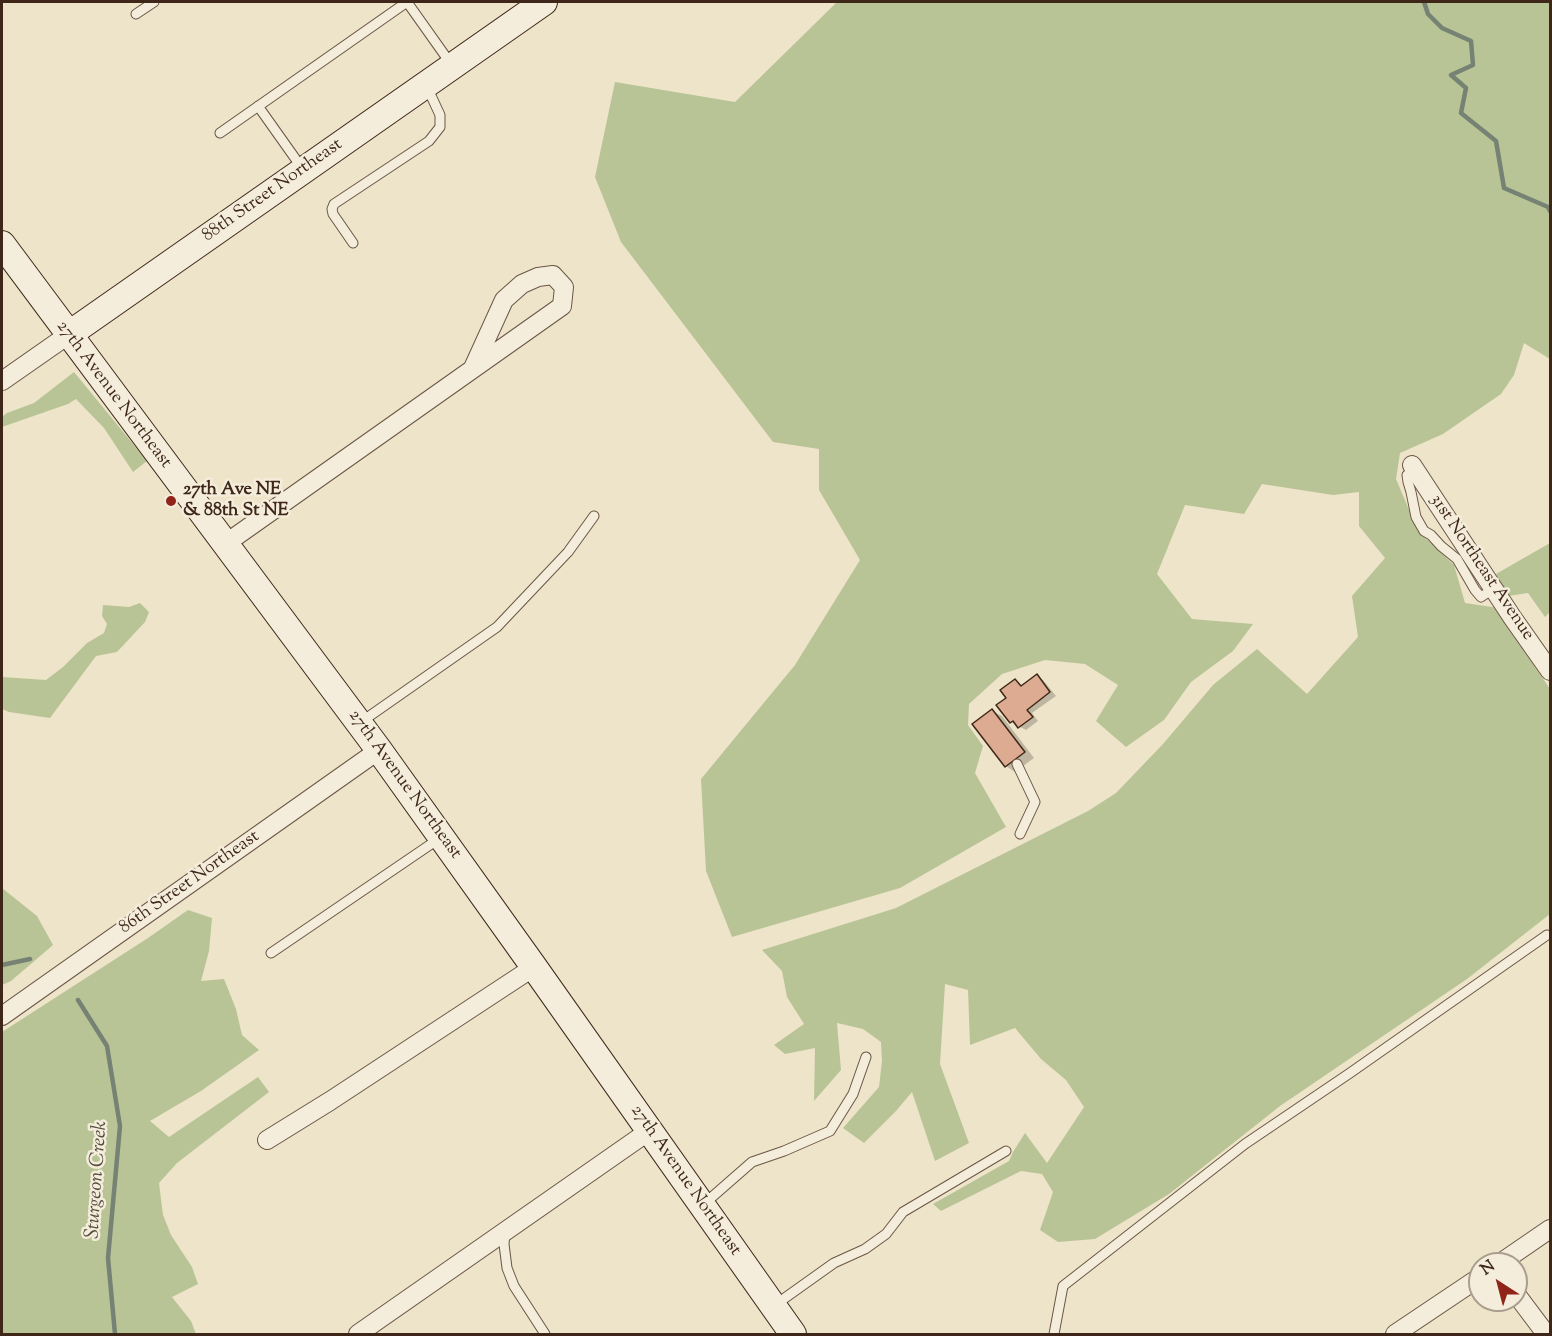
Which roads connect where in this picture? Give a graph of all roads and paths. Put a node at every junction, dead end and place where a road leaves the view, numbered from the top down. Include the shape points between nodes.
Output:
1 (154, 2) edge
2 (544, 2) edge
3 (136, 14) dead end
4 (452, 66) junction
5 (426, 84) junction
6 (258, 106) junction
7 (219, 133) dead end
8 (303, 170) junction
9 (353, 243) dead end
10 (2, 244) edge
11 (68, 335) junction
12 (473, 368) junction
13 (2, 381) edge
14 (1414, 467) joint
15 (594, 516) dead end
16 (225, 544) junction
17 (1493, 589) junction
18 (1551, 671) edge
19 (359, 724) junction
20 (379, 750) junction
21 (1017, 764) dead end
22 (1020, 834) dead end
23 (442, 837) junction
24 (1547, 935) dead end
25 (271, 953) dead end
26 (534, 967) junction
27 (2, 1016) edge
28 (866, 1057) dead end
29 (649, 1131) junction
30 (267, 1140) dead end
31 (1006, 1151) dead end
32 (702, 1206) junction
33 (1551, 1228) edge
34 (506, 1231) junction
35 (1516, 1252) edge
36 (1468, 1285) edge
37 (773, 1307) junction
38 (1528, 1310) edge
39 (358, 1335) edge
40 (545, 1335) edge
41 (793, 1335) edge
42 (1054, 1335) edge
43 (1395, 1335) edge
44 (1546, 1335) edge

1 - 3 lane
2 - 4 street, 88th Street Northeast
4 - 5 street, 88th Street Northeast
4 - 6 lane via 407,2
5 - 8 street, 88th Street Northeast
5 - 9 lane via 440,115 440,128 429,141 334,204 333,214
6 - 7 lane
6 - 8 lane
8 - 11 street, 88th Street Northeast
10 - 11 street, 27th Avenue Northeast
11 - 13 street, 88th Street Northeast
11 - 16 street, 27th Avenue Northeast
12 - 12 street via 562,306 564,287 552,275 538,276 522,284 504,300
12 - 16 street
14 - 17 street, 31st Northeast Avenue
14 - 17 lane via 1407,475 1408,482 1416,517 1424,531 1457,559 1481,597
15 - 19 lane via 568,552 497,627
16 - 19 street, 27th Avenue Northeast
17 - 18 street, 31st Northeast Avenue
19 - 20 street, 27th Avenue Northeast
20 - 23 street, 27th Avenue Northeast
20 - 27 street, 86th Street Northeast
21 - 22 lane via 1035,802
23 - 25 lane
23 - 26 street, 27th Avenue Northeast
24 - 42 lane via 1245,1144 1063,1286
26 - 29 street, 27th Avenue Northeast
26 - 30 street
28 - 32 lane via 853,1094 830,1131 752,1162
29 - 32 street, 27th Avenue Northeast
29 - 34 street
31 - 37 lane via 903,1212 886,1234 834,1263
32 - 37 street, 27th Avenue Northeast
33 - 35 street
34 - 39 street
34 - 40 lane via 507,1268
36 - 43 street
37 - 41 street, 27th Avenue Northeast
38 - 44 street

